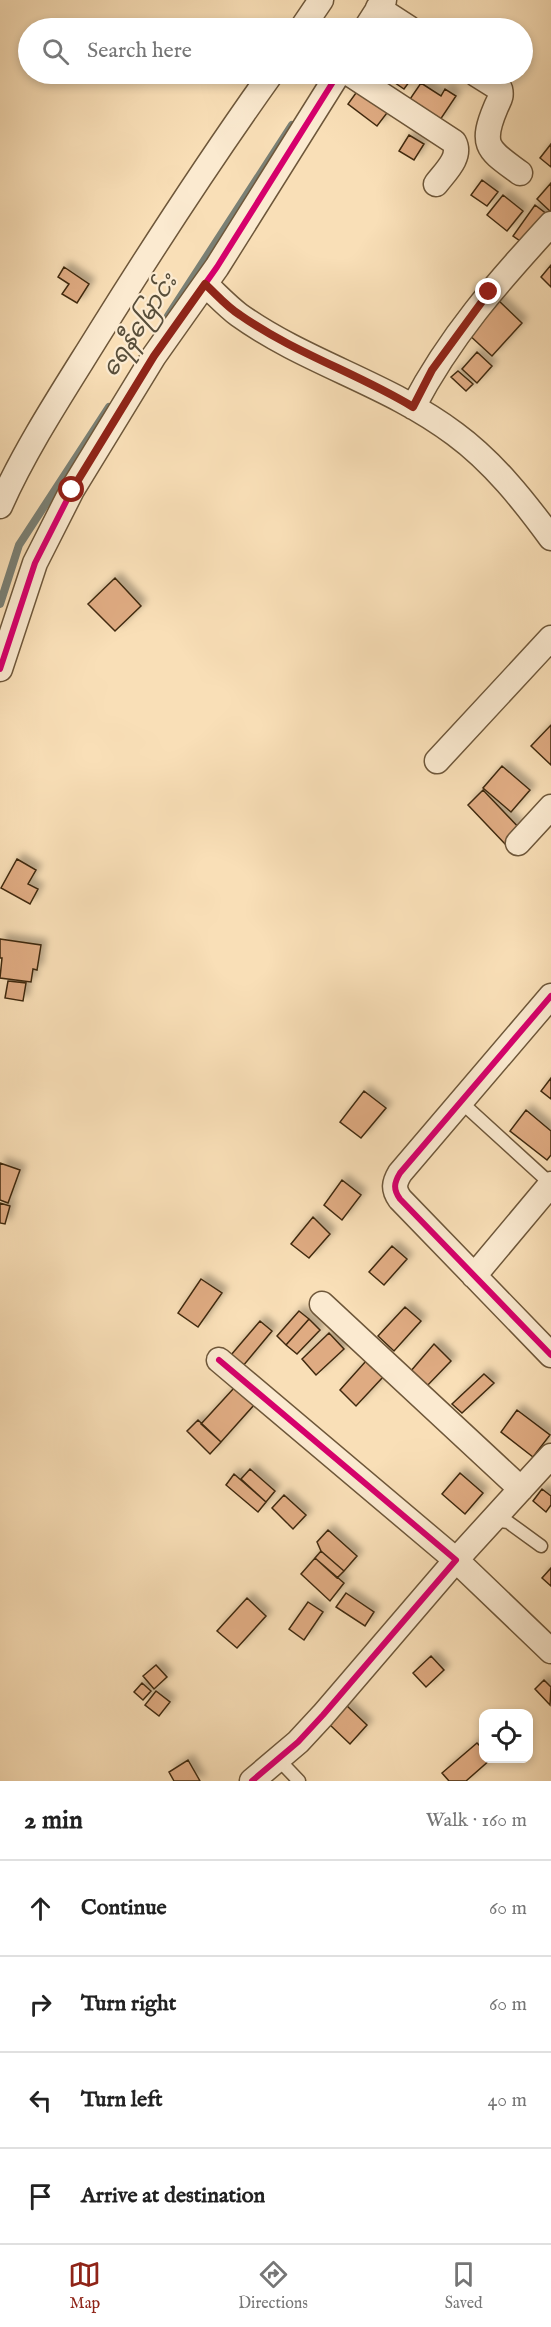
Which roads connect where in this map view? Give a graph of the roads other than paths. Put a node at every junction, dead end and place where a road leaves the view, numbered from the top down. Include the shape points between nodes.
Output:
1 (321, 0) edge
2 (381, 4) edge
3 (309, 18) edge
4 (372, 18) edge
5 (397, 18) edge
6 (264, 84) edge
7 (332, 84) edge
8 (365, 84) edge
9 (492, 84) edge
10 (520, 173) dead end
11 (436, 184) dead end
12 (551, 224) edge
13 (205, 284) junction
14 (413, 407) junction
15 (0, 506) edge
16 (551, 538) edge
17 (551, 638) edge
18 (0, 669) edge
19 (437, 761) dead end
20 (551, 807) edge
21 (518, 843) dead end
22 (551, 996) edge
23 (461, 1102) junction
24 (551, 1184) edge
25 (474, 1276) junction
26 (322, 1304) dead end
27 (551, 1355) edge
28 (219, 1360) dead end
29 (551, 1456) edge
30 (521, 1489) junction
31 (493, 1520) junction
32 (541, 1546) dead end
33 (456, 1560) junction
34 (551, 1651) edge
35 (278, 1759) junction
36 (252, 1781) edge
37 (299, 1781) edge

1 - 3 street
2 - 4 street
2 - 5 street
6 - 15 street via 147,258 67,386
7 - 13 street
8 - 11 street via 454,142 457,155
9 - 10 street via 500,89 501,96 489,123 487,144 493,154
12 - 14 street via 489,292 432,370
13 - 14 street via 239,315 276,337
13 - 18 street via 154,356 72,490 35,563
14 - 16 street via 456,434 506,482
17 - 19 street
20 - 21 street
22 - 23 street
23 - 24 lane
23 - 25 street via 400,1173 394,1191
24 - 25 street
25 - 27 street
26 - 30 street
28 - 33 street
29 - 30 street
30 - 31 street
31 - 32 lane via 508,1522
31 - 33 street
33 - 34 street
33 - 35 street via 323,1715
35 - 36 street
35 - 37 lane

